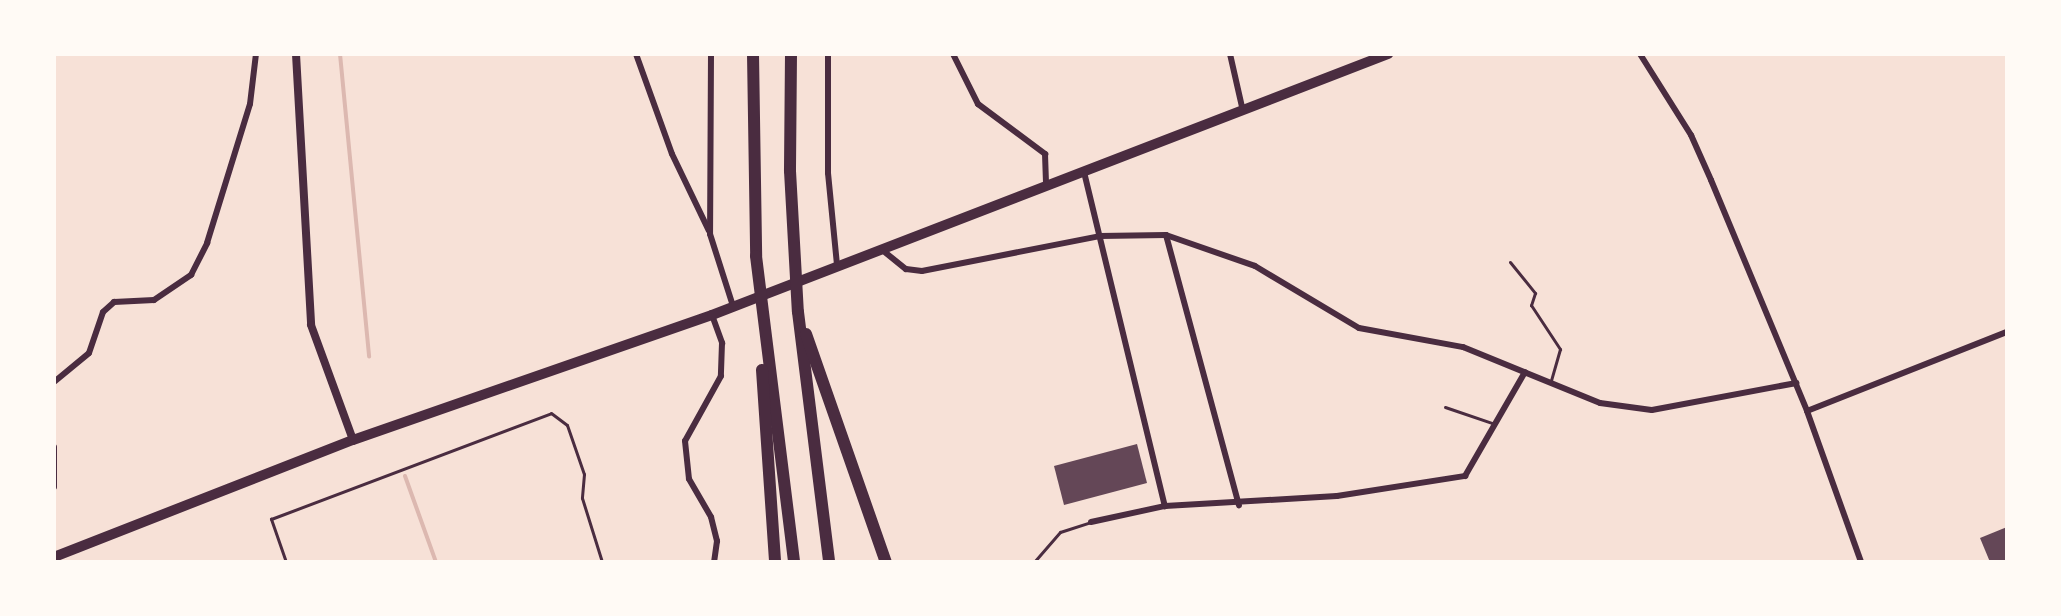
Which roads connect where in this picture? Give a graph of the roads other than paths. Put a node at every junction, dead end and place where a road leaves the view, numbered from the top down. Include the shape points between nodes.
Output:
1 (256, 54) edge
2 (296, 54) edge
3 (636, 54) edge
4 (711, 54) edge
5 (753, 54) edge
6 (791, 54) edge
7 (828, 54) edge
8 (953, 54) edge
9 (1230, 54) edge
10 (1388, 54) edge
11 (1640, 54) edge
12 (1243, 111) junction
13 (1084, 172) junction
14 (1046, 186) junction
15 (710, 234) junction
16 (1166, 235) junction
17 (1100, 236) junction
18 (879, 248) junction
19 (1510, 262) dead end
20 (837, 264) junction
21 (733, 306) junction
22 (798, 312) junction
23 (712, 315) junction
24 (763, 329) junction
25 (2007, 332) edge
26 (1525, 372) junction
27 (54, 382) edge
28 (1550, 383) junction
29 (1796, 383) junction
30 (1445, 407) dead end
31 (1807, 411) junction
32 (1492, 423) junction
33 (353, 440) junction
34 (54, 447) edge
35 (54, 487) edge
36 (1239, 505) junction
37 (1165, 506) junction
38 (1091, 522) joint
39 (54, 557) edge
40 (714, 562) edge
41 (775, 562) edge
42 (794, 562) edge
43 (829, 562) edge
44 (886, 562) edge
45 (1034, 562) edge
46 (1861, 562) edge

1 - 27 street via 250,104 207,243 191,275 154,300 114,302 103,312 89,353
2 - 33 street via 311,325
3 - 15 street via 672,154
4 - 15 street
5 - 24 highway via 752,179
6 - 22 highway via 790,171
7 - 20 street via 828,173
8 - 14 street via 987,113 1033,140 1045,154
9 - 12 street
10 - 12 main road
11 - 29 street via 1691,135
12 - 13 main road
13 - 14 main road
13 - 17 street
14 - 18 main road
15 - 21 street
16 - 17 street
16 - 26 street via 1255,266 1359,328 1463,347
16 - 36 street
17 - 18 street via 922,271 906,269
17 - 37 street
18 - 20 main road
19 - 28 lane via 1535,293 1531,305 1560,349
20 - 21 main road
21 - 23 main road
22 - 43 highway
22 - 44 highway
23 - 33 main road
23 - 40 street via 722,343 721,376 685,441 689,479 711,517 717,541
24 - 41 highway via 761,396
24 - 42 highway
25 - 31 street
26 - 28 street
26 - 32 street
28 - 29 street via 1600,403 1652,410
29 - 31 street
30 - 32 lane
31 - 46 street
32 - 36 street via 1465,476
33 - 39 main road
34 - 35 street
36 - 37 street
37 - 38 street
38 - 45 lane via 1060,532

